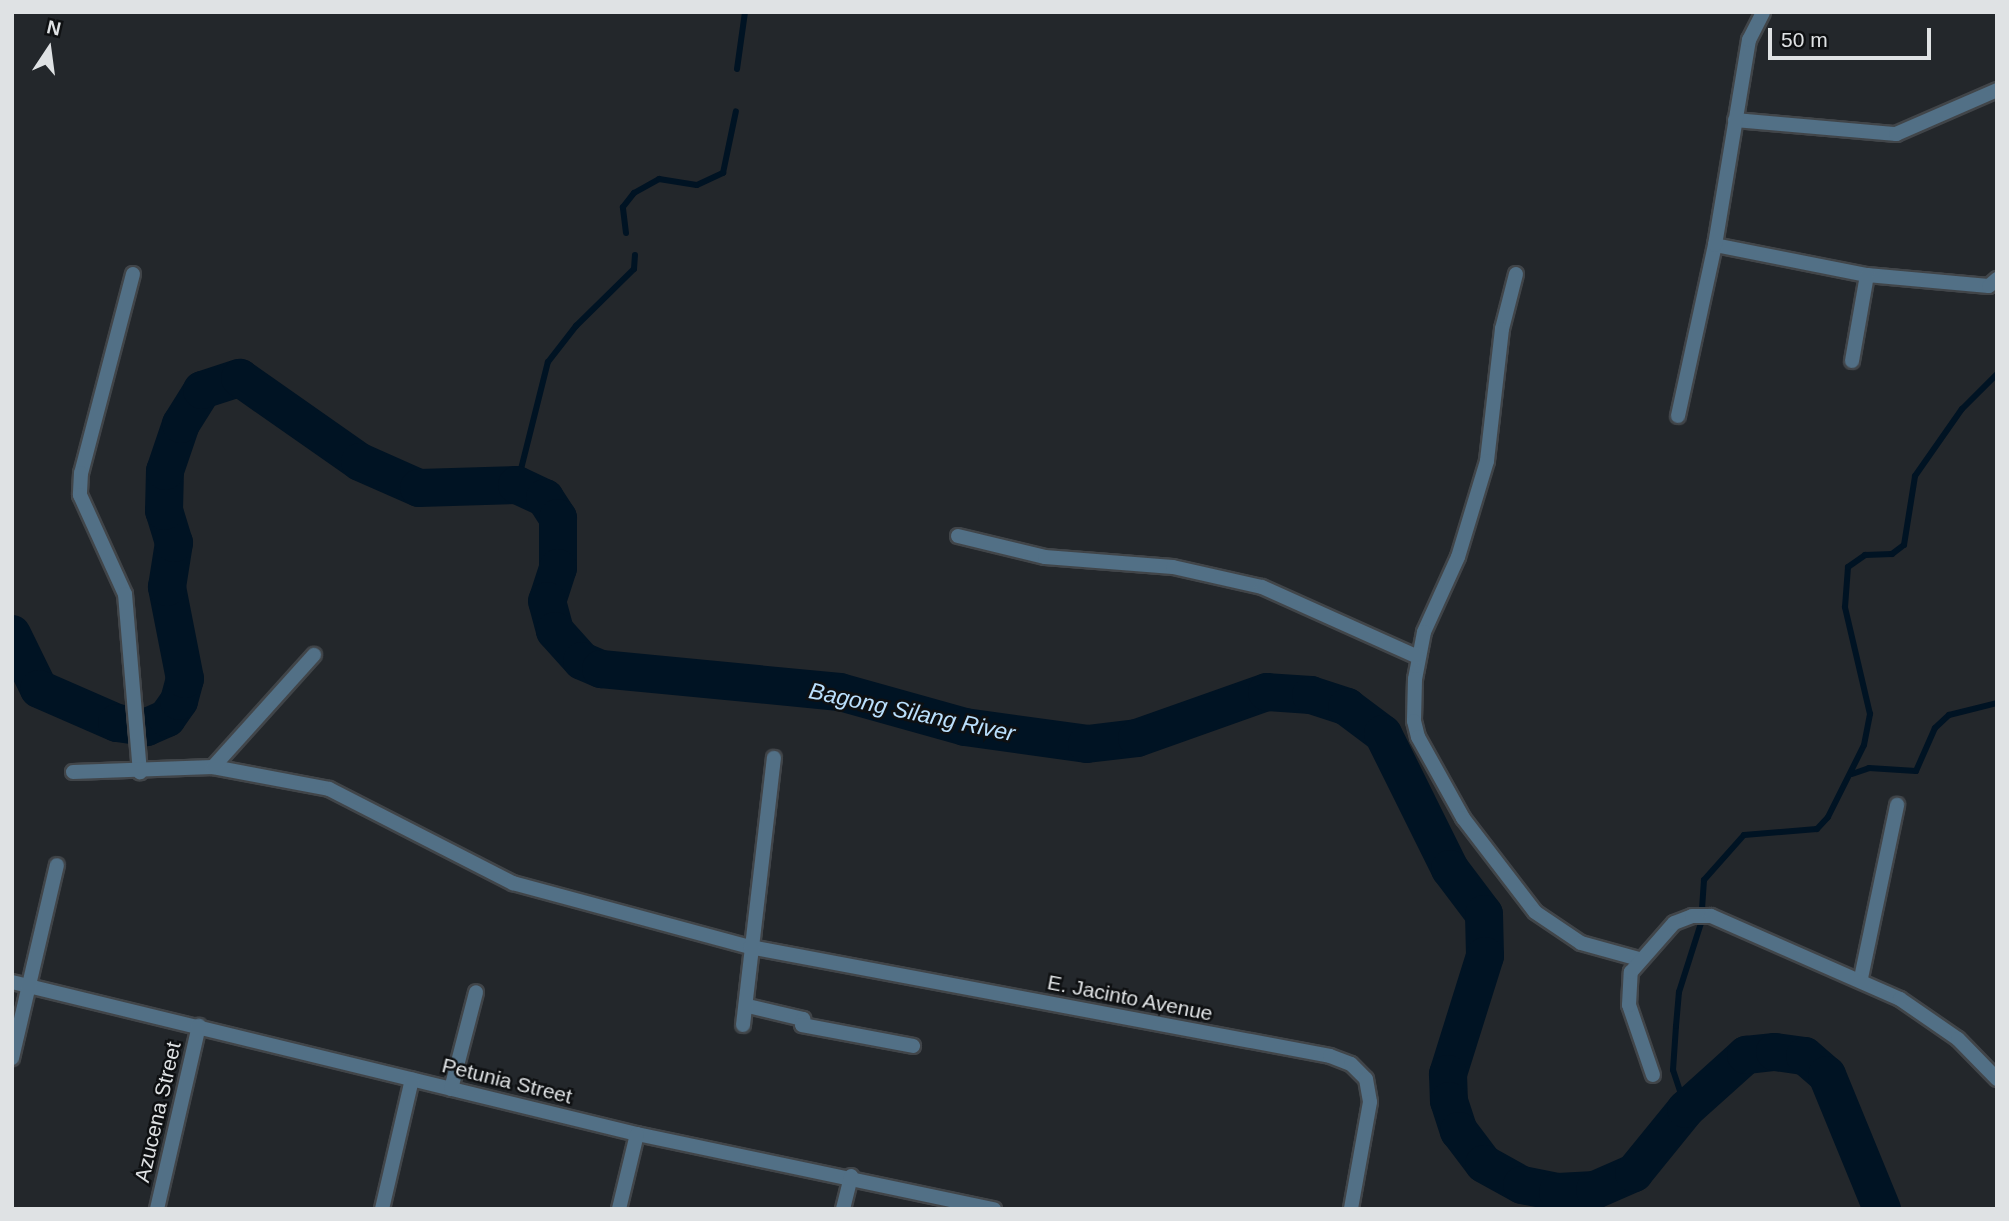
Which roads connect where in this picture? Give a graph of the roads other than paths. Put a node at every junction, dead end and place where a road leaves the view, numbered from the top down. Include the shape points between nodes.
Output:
1 (1763, 12) edge
2 (1997, 90) edge
3 (1735, 120) junction
4 (1714, 245) junction
5 (133, 274) dead end
6 (1516, 274) dead end
7 (1867, 275) junction
8 (1997, 279) edge
9 (1852, 361) dead end
10 (1678, 416) dead end
11 (958, 537) dead end
12 (314, 655) dead end
13 (1418, 657) junction
14 (774, 758) dead end
15 (213, 767) junction
16 (72, 772) dead end
17 (140, 772) junction
18 (1897, 805) dead end
19 (57, 865) dead end
20 (750, 947) junction
21 (1639, 959) junction
22 (1861, 978) junction
23 (12, 982) edge
24 (28, 986) junction
25 (476, 992) dead end
26 (748, 1006) junction
27 (743, 1025) dead end
28 (199, 1026) junction
29 (913, 1046) dead end
30 (12, 1058) edge
31 (1996, 1073) edge
32 (1653, 1075) dead end
33 (412, 1079) junction
34 (452, 1089) junction
35 (637, 1134) junction
36 (851, 1176) junction
37 (157, 1209) edge
38 (382, 1209) edge
39 (619, 1209) edge
40 (843, 1209) edge
41 (994, 1209) edge
42 (1351, 1209) edge

1 - 3 street via 1749,40
2 - 3 street via 1896,134
3 - 4 street
4 - 7 street
4 - 10 street
5 - 17 street via 81,472 80,495 125,594
6 - 13 street via 1502,329 1487,461 1465,538 1436,601
7 - 8 street via 1989,286
7 - 9 street
11 - 13 street via 1045,556 1173,567 1262,587
12 - 15 street
13 - 21 street via 1413,699 1418,737 1488,856 1535,912 1559,932
14 - 20 street
15 - 17 street, E. Jacinto Avenue
15 - 20 street, E. Jacinto Avenue via 329,789 513,883
16 - 17 street, E. Jacinto Avenue
18 - 22 street
19 - 24 street
20 - 26 street
20 - 42 street, E. Jacinto Avenue via 1330,1056 1351,1064 1366,1079 1370,1102
21 - 22 street via 1674,923 1692,916 1711,916
21 - 32 street via 1627,988 1629,1005
22 - 31 street via 1939,1024
23 - 24 street, Petunia Street
24 - 28 street, Petunia Street
24 - 30 street
25 - 34 street
26 - 27 street
26 - 29 street via 803,1019 803,1026
28 - 33 street, Petunia Street
28 - 37 street, Azucena Street
33 - 34 street, Petunia Street
33 - 38 street
34 - 35 street, Petunia Street
35 - 36 street, Petunia Street
35 - 39 street
36 - 40 street
36 - 41 street, Petunia Street

